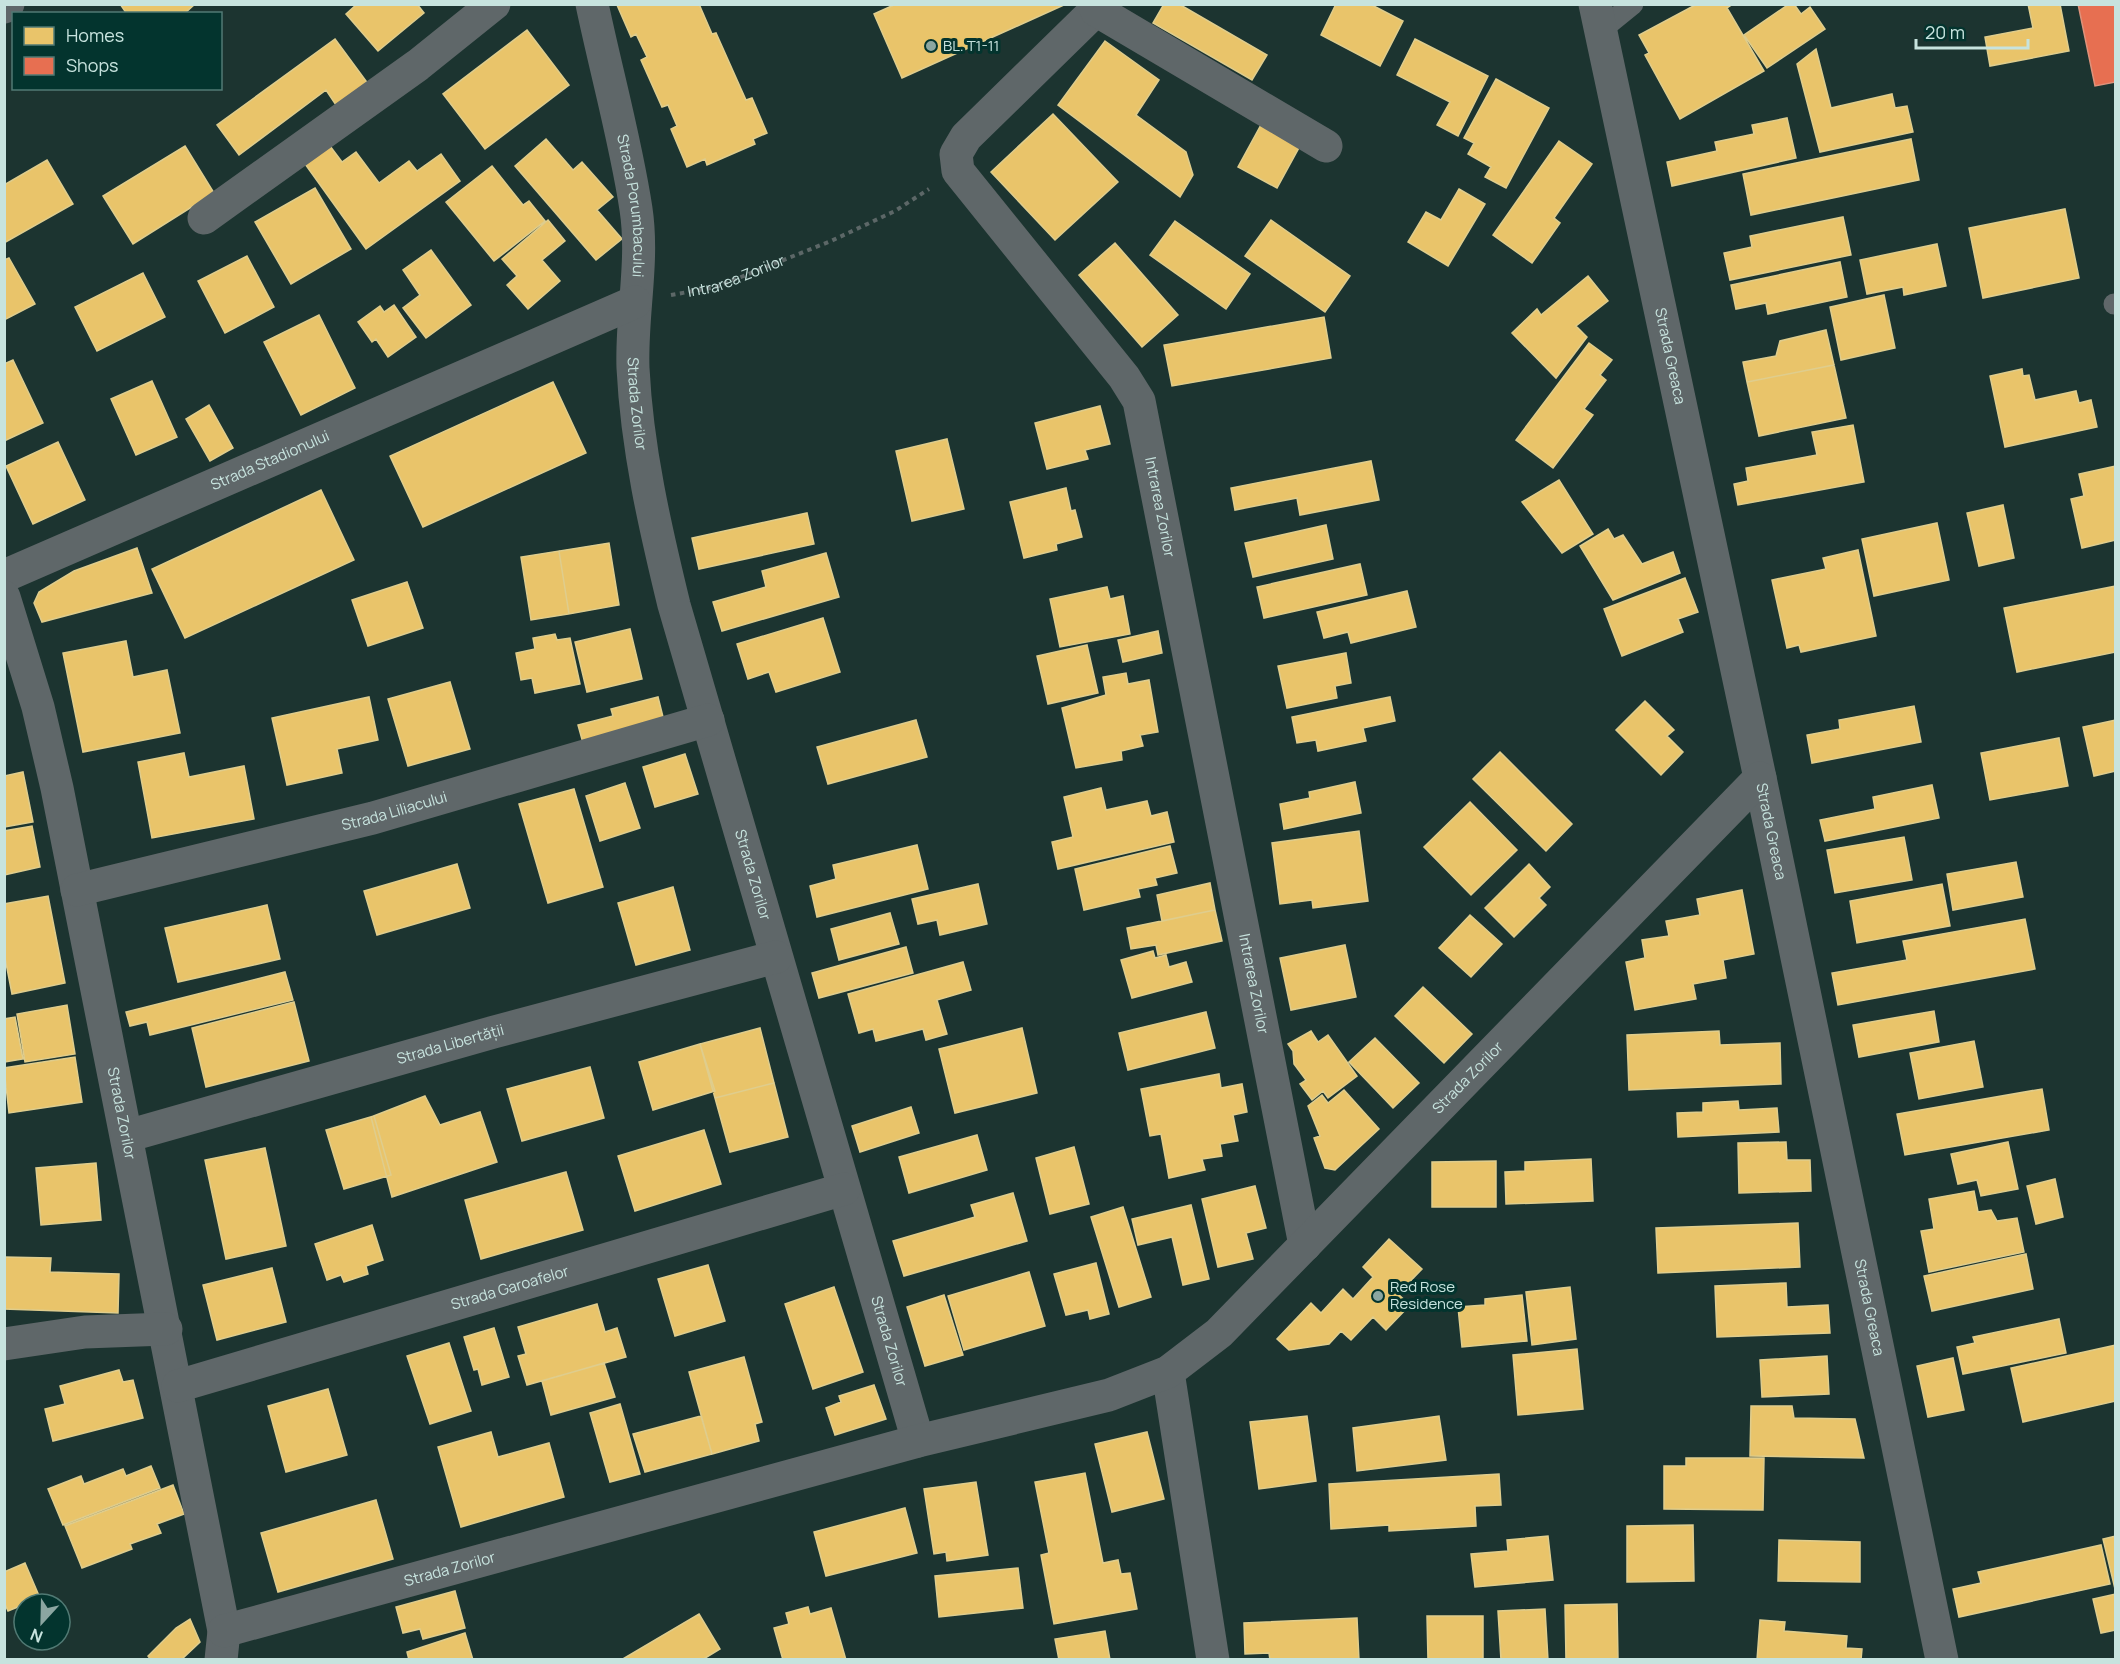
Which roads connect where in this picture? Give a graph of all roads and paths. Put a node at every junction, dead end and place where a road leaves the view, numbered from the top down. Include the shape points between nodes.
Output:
1 (494, 4) edge
2 (592, 4) edge
3 (1633, 4) edge
4 (1099, 7) edge
5 (1598, 17) edge
6 (1326, 146) dead end
7 (958, 171) junction
8 (204, 218) dead end
9 (635, 302) junction
10 (4, 576) edge
11 (4, 597) edge
12 (708, 720) junction
13 (1760, 778) junction
14 (77, 890) junction
15 (776, 957) junction
16 (127, 1136) junction
17 (844, 1189) junction
18 (1305, 1245) junction
19 (166, 1329) junction
20 (4, 1344) edge
21 (1168, 1372) junction
22 (178, 1386) junction
23 (918, 1441) junction
24 (222, 1645) edge
25 (1213, 1659) edge
26 (1942, 1659) edge

1 - 8 street via 418,65
2 - 9 street, Strada Porumbacului via 636,210
3 - 5 lane
4 - 6 street
4 - 7 street via 966,137 956,154
5 - 13 street, Strada Greaca
7 - 9 path, Intrarea Zorilor via 895,211 831,241 716,287
7 - 18 street, Intrarea Zorilor via 1125,377 1139,401
9 - 10 street, Strada Stadionului
9 - 12 street, Strada Zorilor via 633,366 646,481 672,594
11 - 14 street, Strada Zorilor via 38,707
12 - 14 street, Strada Liliacului via 373,818
12 - 15 street, Strada Zorilor
13 - 18 street, Strada Zorilor
13 - 26 street, Strada Greaca
14 - 16 street, Strada Zorilor
15 - 16 street, Strada Libertății
15 - 17 street, Strada Zorilor
16 - 19 street, Strada Zorilor
17 - 22 street, Strada Garoafelor
17 - 23 street, Strada Zorilor
18 - 21 street, Strada Zorilor via 1219,1333
19 - 20 street via 85,1332
19 - 22 street, Strada Zorilor
21 - 23 street, Strada Zorilor via 1109,1395
21 - 25 street
22 - 24 street, Strada Zorilor
23 - 24 street, Strada Zorilor

